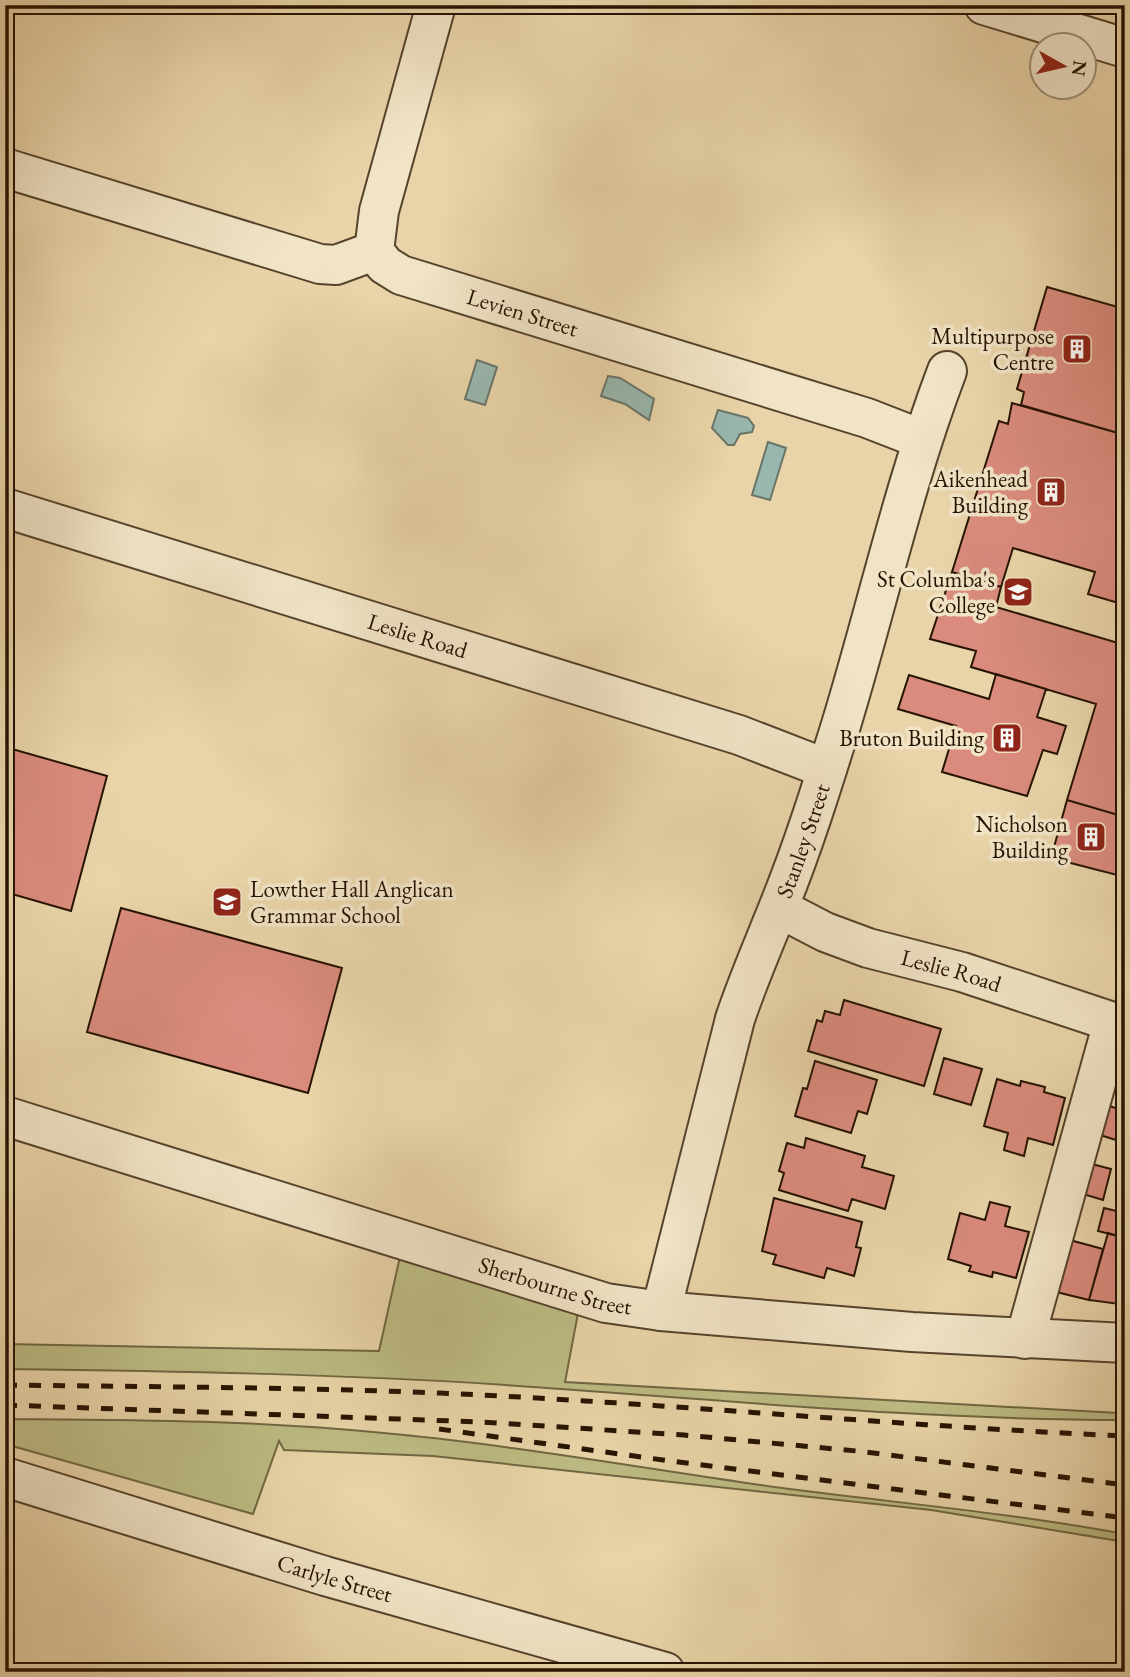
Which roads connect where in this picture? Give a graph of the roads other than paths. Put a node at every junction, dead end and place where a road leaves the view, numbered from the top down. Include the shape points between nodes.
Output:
1 (436, 5) edge
2 (984, 5) edge
3 (1125, 48) edge
4 (5, 168) edge
5 (374, 251) junction
6 (947, 370) dead end
7 (921, 439) junction
8 (5, 508) edge
9 (827, 769) junction
10 (779, 908) junction
11 (1119, 1024) edge
12 (5, 1116) edge
13 (661, 1311) junction
14 (1025, 1339) junction
15 (1125, 1343) edge
16 (5, 1477) edge
17 (665, 1672) edge

1 - 5 street via 379,211
2 - 3 street
4 - 5 street via 320,264 336,265
5 - 7 street, Levien Street via 401,275
6 - 7 street, Stanley Street
7 - 9 street, Stanley Street
8 - 9 street, Leslie Road via 739,735
9 - 10 street, Stanley Street
10 - 11 street, Leslie Road via 869,948 962,972
10 - 13 street, Stanley Street via 736,1019
11 - 14 street
12 - 13 street, Sherbourne Street via 606,1303
13 - 14 street, Sherbourne Street
14 - 15 street, Sherbourne Street
16 - 17 street, Carlyle Street via 338,1580

